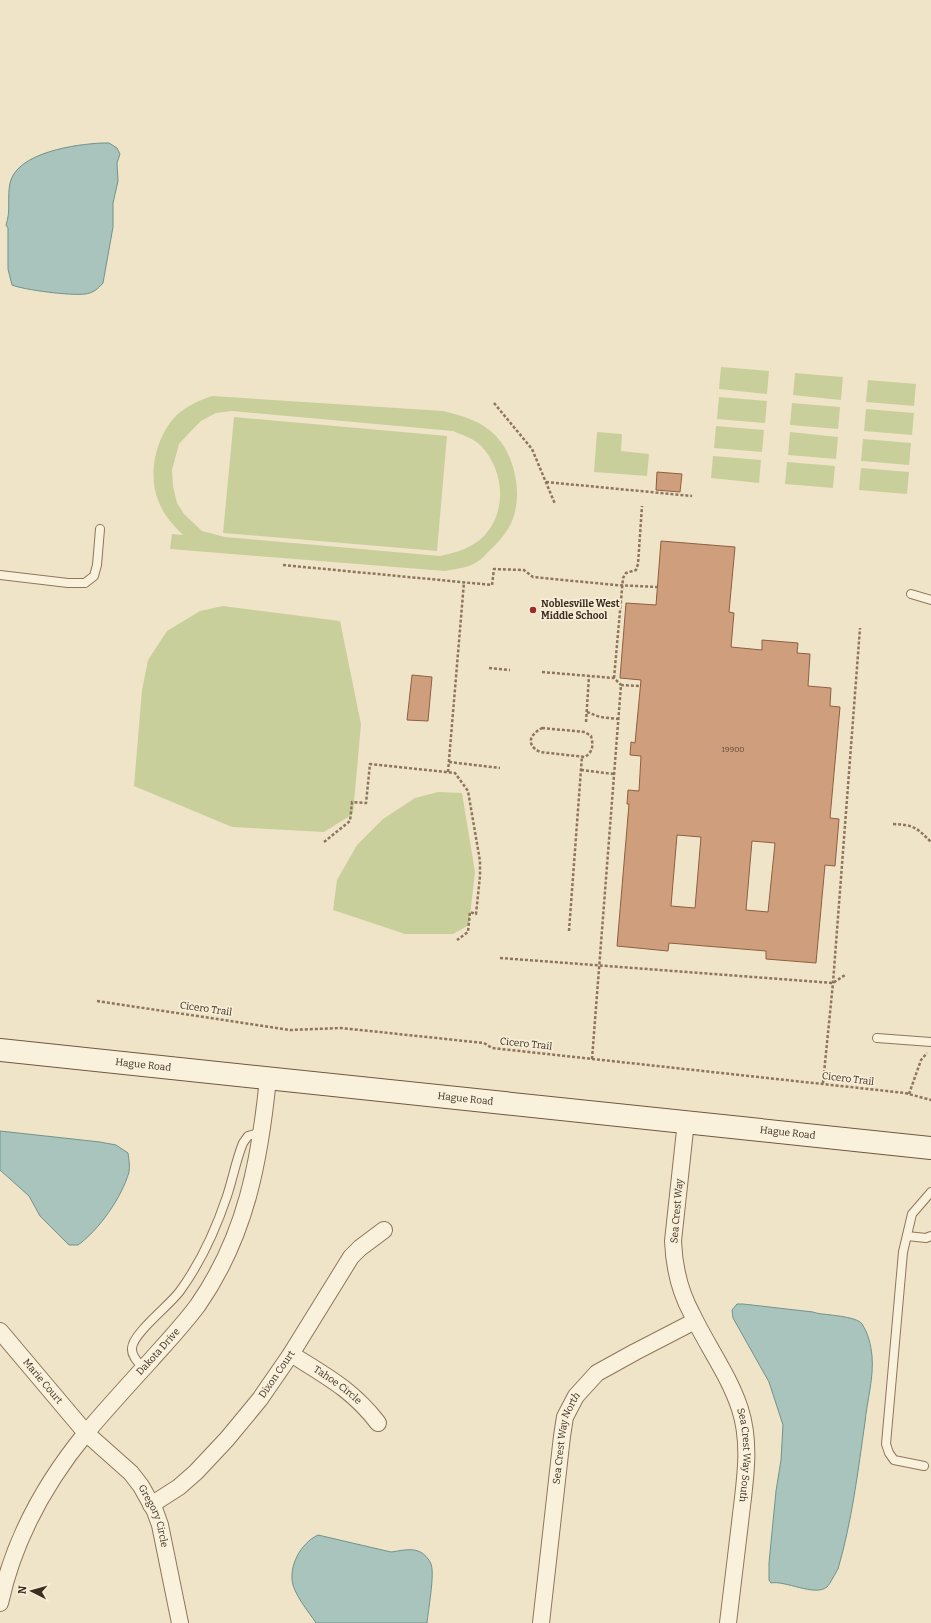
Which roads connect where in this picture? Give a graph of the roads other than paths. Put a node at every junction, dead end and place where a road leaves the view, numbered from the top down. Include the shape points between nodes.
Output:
1 (100, 529) dead end
2 (0, 575) edge
3 (911, 594) dead end
4 (931, 600) edge
5 (876, 1038) dead end
6 (931, 1042) edge
7 (0, 1050) edge
8 (268, 1078) junction
9 (686, 1121) junction
10 (262, 1132) junction
11 (931, 1148) edge
12 (931, 1192) edge
13 (384, 1230) dead end
14 (906, 1236) junction
15 (931, 1236) edge
16 (695, 1321) junction
17 (0, 1331) edge
18 (291, 1354) junction
19 (144, 1368) junction
20 (378, 1423) dead end
21 (86, 1433) junction
22 (924, 1466) dead end
23 (152, 1505) junction
24 (0, 1603) edge
25 (180, 1623) edge
26 (541, 1623) edge
27 (728, 1623) edge

1 - 2 lane via 94,576 85,583
3 - 4 lane
5 - 6 lane
7 - 8 main road, Hague Road
8 - 9 main road, Hague Road
8 - 10 street, Dakota Drive
9 - 11 main road, Hague Road
9 - 16 street, Sea Crest Way via 673,1241 677,1276
10 - 19 street, Dakota Drive via 251,1190 241,1222 219,1270 198,1305
10 - 19 lane via 248,1136 243,1143 218,1221 194,1270 174,1299 137,1336 131,1348 133,1356
12 - 14 lane via 912,1214
13 - 18 street, Dixon Court via 350,1257
14 - 15 lane
14 - 22 lane via 886,1444 894,1460
16 - 26 street, Sea Crest Way North via 597,1373 576,1396 565,1417
16 - 27 street, Sea Crest Way South via 734,1394 744,1425 744,1480
17 - 21 street, Marie Court
18 - 20 street, Tahoe Circle via 344,1388
18 - 23 street, Dixon Court via 260,1399 227,1439 179,1487
19 - 21 street, Dakota Drive
21 - 23 street, Gregory Circle via 130,1472
21 - 24 street, Dakota Drive via 47,1486 31,1515 14,1552
23 - 25 street, Gregory Circle via 165,1547

